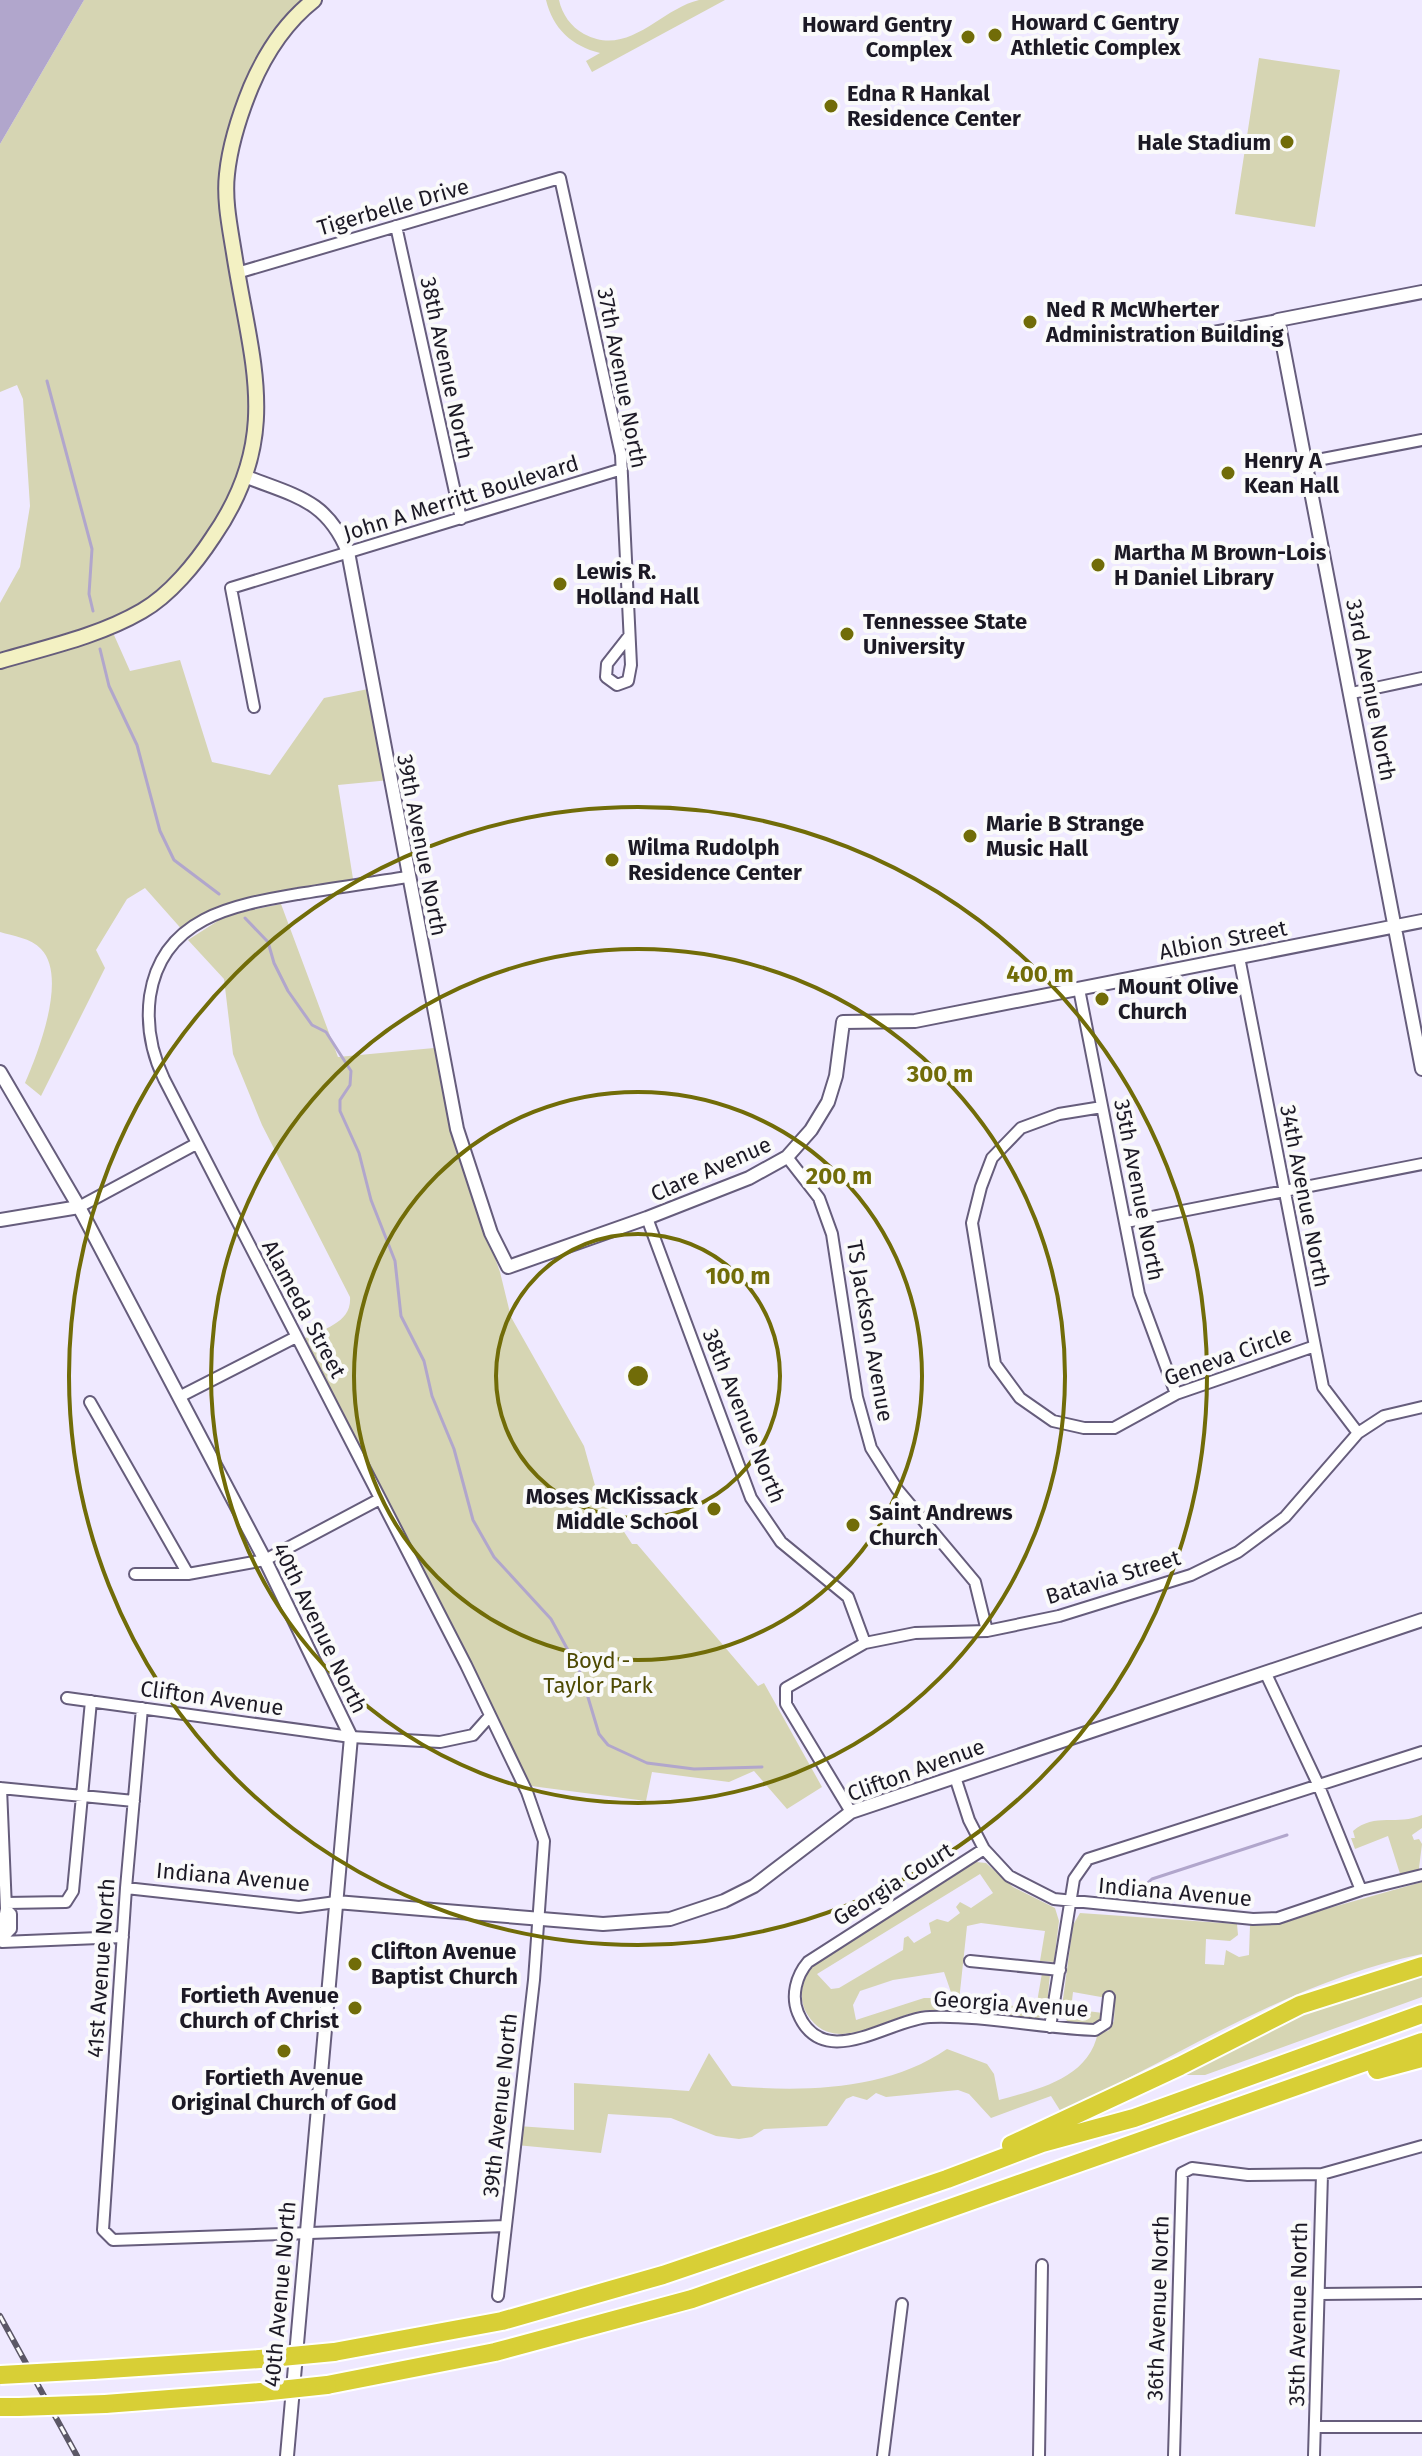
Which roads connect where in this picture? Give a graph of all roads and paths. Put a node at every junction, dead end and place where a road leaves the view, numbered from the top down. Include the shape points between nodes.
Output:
1 (314, 0) edge
2 (560, 178) joint
3 (396, 226) junction
4 (237, 273) junction
5 (1422, 292) edge
6 (1278, 320) junction
7 (1203, 334) dead end
8 (1422, 440) edge
9 (1307, 462) junction
10 (622, 469) junction
11 (247, 477) junction
12 (461, 519) junction
13 (348, 552) junction
14 (629, 636) dead end
15 (0, 661) edge
16 (1422, 678) edge
17 (1352, 693) junction
18 (254, 707) dead end
19 (407, 877) junction
20 (1422, 921) edge
21 (1395, 926) junction
22 (1239, 957) junction
23 (1079, 989) junction
24 (843, 1022) joint
25 (1422, 1069) edge
26 (0, 1072) edge
27 (1102, 1107) junction
28 (196, 1144) junction
29 (787, 1157) junction
30 (1422, 1164) edge
31 (1283, 1192) junction
32 (79, 1207) junction
33 (647, 1218) junction
34 (0, 1220) edge
35 (1126, 1222) junction
36 (508, 1267) joint
37 (296, 1337) junction
38 (1315, 1346) junction
39 (1176, 1394) junction
40 (179, 1397) junction
41 (90, 1402) dead end
42 (1422, 1407) edge
43 (1358, 1433) junction
44 (378, 1500) junction
45 (265, 1560) junction
46 (135, 1574) dead end
47 (188, 1574) junction
48 (1422, 1620) edge
49 (987, 1631) junction
50 (865, 1643) junction
51 (1266, 1674) junction
52 (67, 1698) dead end
53 (91, 1701) junction
54 (142, 1708) junction
55 (489, 1717) junction
56 (351, 1737) junction
57 (1422, 1752) edge
58 (955, 1777) junction
59 (1318, 1784) junction
60 (1, 1788) edge
61 (83, 1795) junction
62 (134, 1801) junction
63 (851, 1812) junction
64 (984, 1849) junction
65 (1422, 1875) edge
66 (126, 1888) junction
67 (1361, 1890) junction
68 (336, 1902) junction
69 (1070, 1902) junction
70 (6, 1906) junction
71 (540, 1918) junction
72 (123, 1937) junction
73 (4, 1939) edge
74 (970, 1961) dead end
75 (1416, 1966) edge
76 (1060, 1970) junction
77 (1109, 1997) dead end
78 (1422, 2014) edge
79 (800, 2017) joint
80 (1050, 2027) junction
81 (1422, 2042) edge
82 (1422, 2058) edge
83 (1235, 2109) junction
84 (1422, 2146) edge
85 (1322, 2174) junction
86 (947, 2179) junction
87 (506, 2226) junction
88 (305, 2231) junction
89 (1042, 2265) dead end
90 (1422, 2293) edge
91 (1320, 2294) junction
92 (498, 2296) dead end
93 (902, 2304) dead end
94 (0, 2375) edge
95 (9, 2407) edge
96 (1316, 2427) junction
97 (1422, 2427) edge
98 (287, 2456) edge
99 (883, 2456) edge
100 (1039, 2456) edge
101 (1174, 2456) edge
102 (1314, 2456) edge

1 - 4 main road via 261,62 241,111 227,175
2 - 3 street, Tigerbelle Drive
2 - 10 street, 37th Avenue North
3 - 4 street, Tigerbelle Drive
3 - 12 street, 38th Avenue North
4 - 11 main road via 257,391
5 - 6 street
6 - 7 street
6 - 9 street, 33rd Avenue North
8 - 9 street
9 - 17 street, 33rd Avenue North
10 - 12 street, John A Merritt Boulevard
10 - 14 street, 37th Avenue North
11 - 13 street, 39th Avenue North via 318,507 336,526
11 - 15 main road via 196,562 144,610 82,637
12 - 13 street, John A Merritt Boulevard
13 - 18 street, John A Merritt Boulevard via 231,588
13 - 19 street, 39th Avenue North
16 - 17 street
17 - 21 street, 33rd Avenue North
19 - 28 street, Alameda Street via 243,903 214,913 171,949 152,987 150,1041
19 - 36 street, 39th Avenue North via 457,1129 491,1233
20 - 21 street, Albion Street
21 - 22 street, Albion Street
21 - 25 street, 33rd Avenue North
22 - 23 street, Albion Street
22 - 31 street, 34th Avenue North
23 - 24 street, Albion Street via 915,1021
23 - 27 street, 35th Avenue North
24 - 29 street, Clare Avenue via 828,1102
26 - 32 street, 40th Avenue North
27 - 35 street, 35th Avenue North
27 - 39 street, Geneva Circle via 1059,1114 1021,1128 992,1158 972,1223 995,1364 1020,1398 1053,1421 1084,1428 1114,1428
28 - 32 street
28 - 37 street, Alameda Street
29 - 33 street, Clare Avenue via 749,1178
29 - 49 street, TS Jackson Avenue via 819,1198 832,1234 857,1397 871,1448 897,1489 975,1582
30 - 31 street
31 - 35 street
31 - 38 street, 34th Avenue North
32 - 34 street
32 - 40 street, 40th Avenue North
33 - 36 street, Clare Avenue
33 - 50 street, 38th Avenue North via 751,1498 781,1542 848,1597
35 - 39 street, 35th Avenue North via 1139,1294
37 - 40 street
37 - 44 street, Alameda Street
38 - 39 street, Geneva Circle
38 - 43 street, 34th Avenue North via 1323,1387
40 - 45 street, 40th Avenue North
41 - 47 street
42 - 43 street, Batavia Street via 1384,1416
43 - 49 street, Batavia Street via 1285,1517 1238,1552 1191,1575 1059,1616
44 - 45 street
44 - 55 street, Alameda Street
45 - 47 street
45 - 56 street, 40th Avenue North
46 - 47 street
48 - 51 street, Clifton Avenue
49 - 50 street, Batavia Street via 915,1633
50 - 63 street, Batavia Street via 786,1688 786,1704
51 - 58 street, Clifton Avenue
51 - 59 street
52 - 53 street, Clifton Avenue
53 - 54 street, Clifton Avenue
53 - 61 street
54 - 56 street, Clifton Avenue
54 - 62 street, 41st Avenue North
55 - 56 street, Clifton Avenue via 464,1739
55 - 71 street, Alameda Street via 527,1792 544,1841
56 - 68 street, 40th Avenue North
57 - 59 street
58 - 63 street, Clifton Avenue
58 - 64 street, Georgia Court
59 - 67 street
59 - 69 street via 1094,1855 1077,1872
60 - 61 street
60 - 70 street
61 - 62 street
61 - 70 street via 73,1891 66,1902
62 - 66 street, 41st Avenue North
63 - 71 street, Clifton Avenue via 778,1871 691,1913 659,1922 603,1924
64 - 69 street, Indiana Avenue via 1023,1885
64 - 79 street, Georgia Court via 808,1962 796,1986
65 - 67 street, Indiana Avenue
66 - 68 street, Indiana Avenue via 299,1907
66 - 72 street, 41st Avenue North
67 - 69 street, Indiana Avenue via 1271,1919
68 - 71 street, Clifton Avenue
68 - 88 street, 40th Avenue North
69 - 76 street
70 - 73 street
71 - 87 street, 39th Avenue North
72 - 73 street
72 - 88 street, 41st Avenue North via 103,2230 113,2240
74 - 76 street
75 - 86 highway via 1300,2005 1037,2130
76 - 80 street
77 - 80 street, Georgia Avenue via 1106,2023 1100,2029
78 - 86 highway
79 - 80 street, Georgia Avenue via 818,2035 840,2042 931,2017
81 - 83 highway
82 - 83 highway
83 - 95 highway, bridge via 692,2299 495,2352 327,2385
84 - 85 street
85 - 91 street, 35th Avenue North
85 - 101 street, 36th Avenue North via 1248,2175 1192,2168 1182,2173
86 - 94 highway, bridge via 663,2275 516,2317 334,2352
87 - 88 street
87 - 92 street, 39th Avenue North
88 - 98 street, 40th Avenue North
89 - 100 street
90 - 91 street
91 - 96 street, 35th Avenue North
93 - 99 street
96 - 97 street
96 - 102 street, 35th Avenue North

